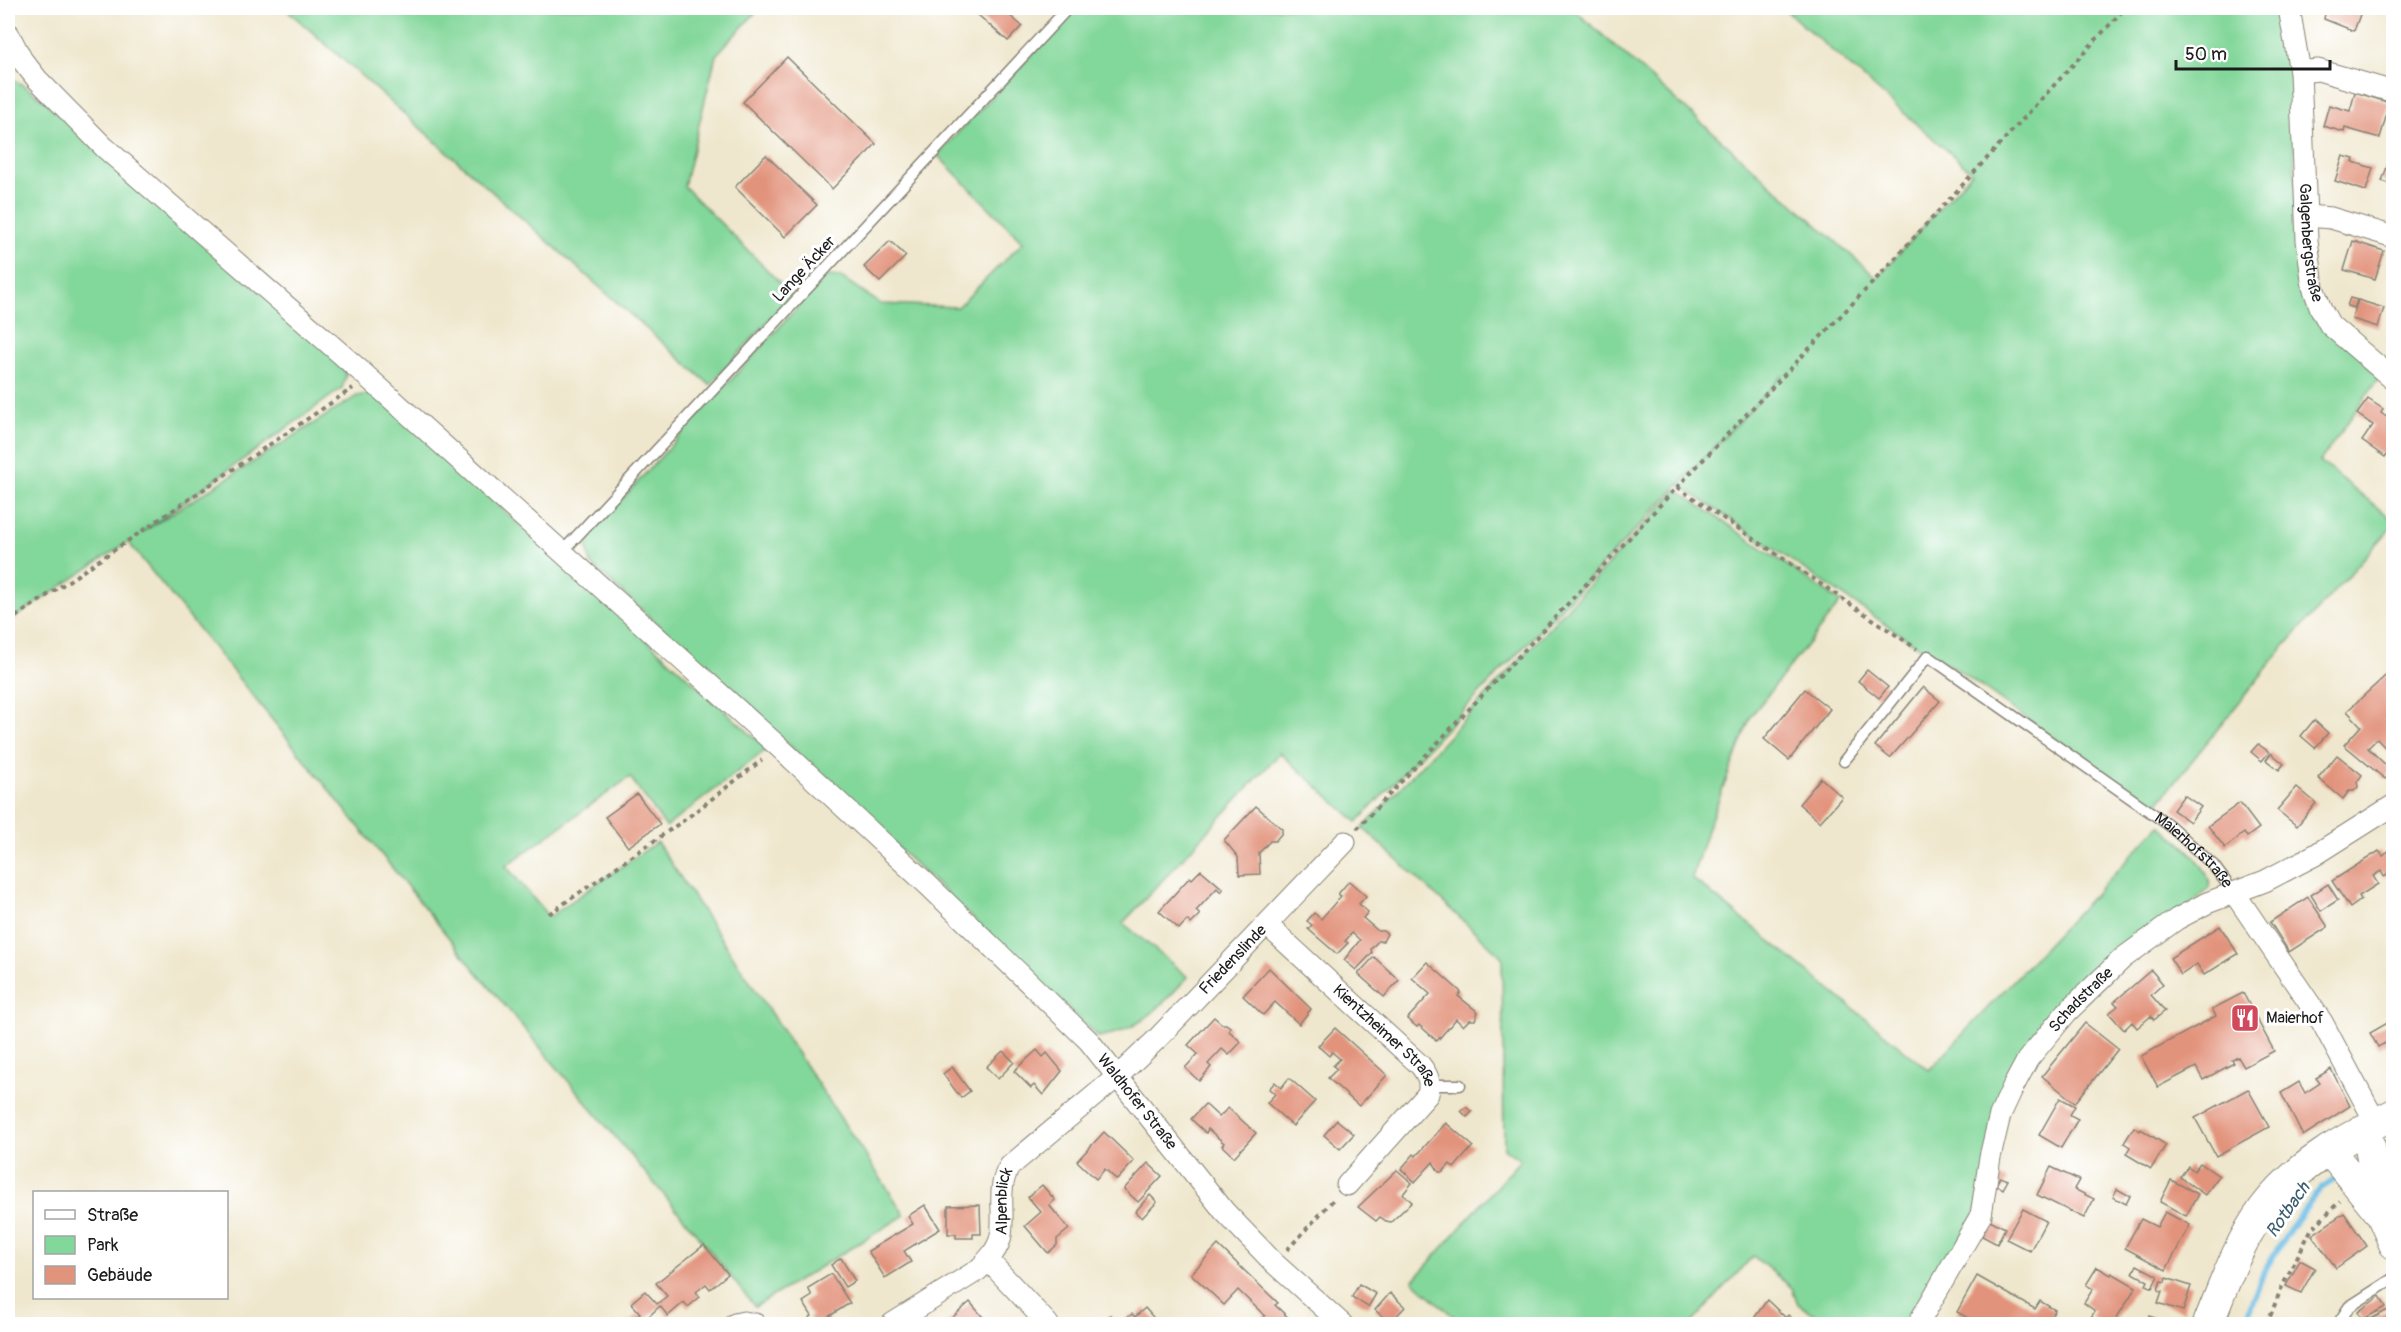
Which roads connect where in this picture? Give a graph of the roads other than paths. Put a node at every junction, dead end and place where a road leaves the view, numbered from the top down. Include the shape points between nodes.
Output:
1 (1068, 8) edge
2 (2289, 8) edge
3 (8, 33) edge
4 (15, 62) edge
5 (2300, 72) junction
6 (2394, 92) edge
7 (2307, 216) junction
8 (2394, 237) edge
9 (2394, 380) edge
10 (562, 551) junction
11 (1844, 761) dead end
12 (2394, 805) edge
13 (1345, 842) road end
14 (2235, 894) junction
15 (1267, 925) junction
16 (1118, 1076) junction
17 (1430, 1084) junction
18 (1460, 1085) dead end
19 (2362, 1152) edge
20 (1347, 1185) road end
21 (2394, 1244) edge
22 (988, 1260) junction
23 (2394, 1278) edge
24 (735, 1324) edge
25 (755, 1324) edge
26 (892, 1324) edge
27 (1048, 1324) edge
28 (1342, 1324) edge
29 (1918, 1324) edge
30 (2208, 1324) edge
31 (2338, 1324) edge

1 - 10 lane, Lange Äcker
2 - 5 street, Galgenbergstraße
3 - 4 street, Waldhofer Straße
4 - 10 street, Waldhofer Straße via 104,147
5 - 6 street via 2318,70
5 - 7 street, Galgenbergstraße
7 - 8 street via 2331,218
7 - 9 street, Galgenbergstraße via 2308,264 2321,309 2341,336
10 - 16 street, Waldhofer Straße via 928,885 1089,1041
11 - 14 lane, Maierhofstraße via 1928,656 2169,825 2213,865
12 - 14 street, Schadstraße via 2315,855
13 - 15 street, Friedenslinde
14 - 19 street, Maierhofstraße via 2322,1022
14 - 29 street, Schadstraße via 2176,919 2123,958 2067,1012 2028,1059 2000,1115 1980,1215
15 - 16 street, Friedenslinde
15 - 17 street, Kientzheimer Straße via 1420,1065
16 - 22 street, Alpenblick via 1018,1157 1004,1175 1001,1234
16 - 28 street, Waldhofer Straße via 1224,1211
17 - 18 lane
17 - 20 street, Kientzheimer Straße via 1422,1102
19 - 21 street
19 - 30 street via 2307,1165 2264,1209 2235,1259
22 - 26 street, Alpenblick
22 - 27 street
23 - 31 lane via 2349,1307
24 - 25 street

